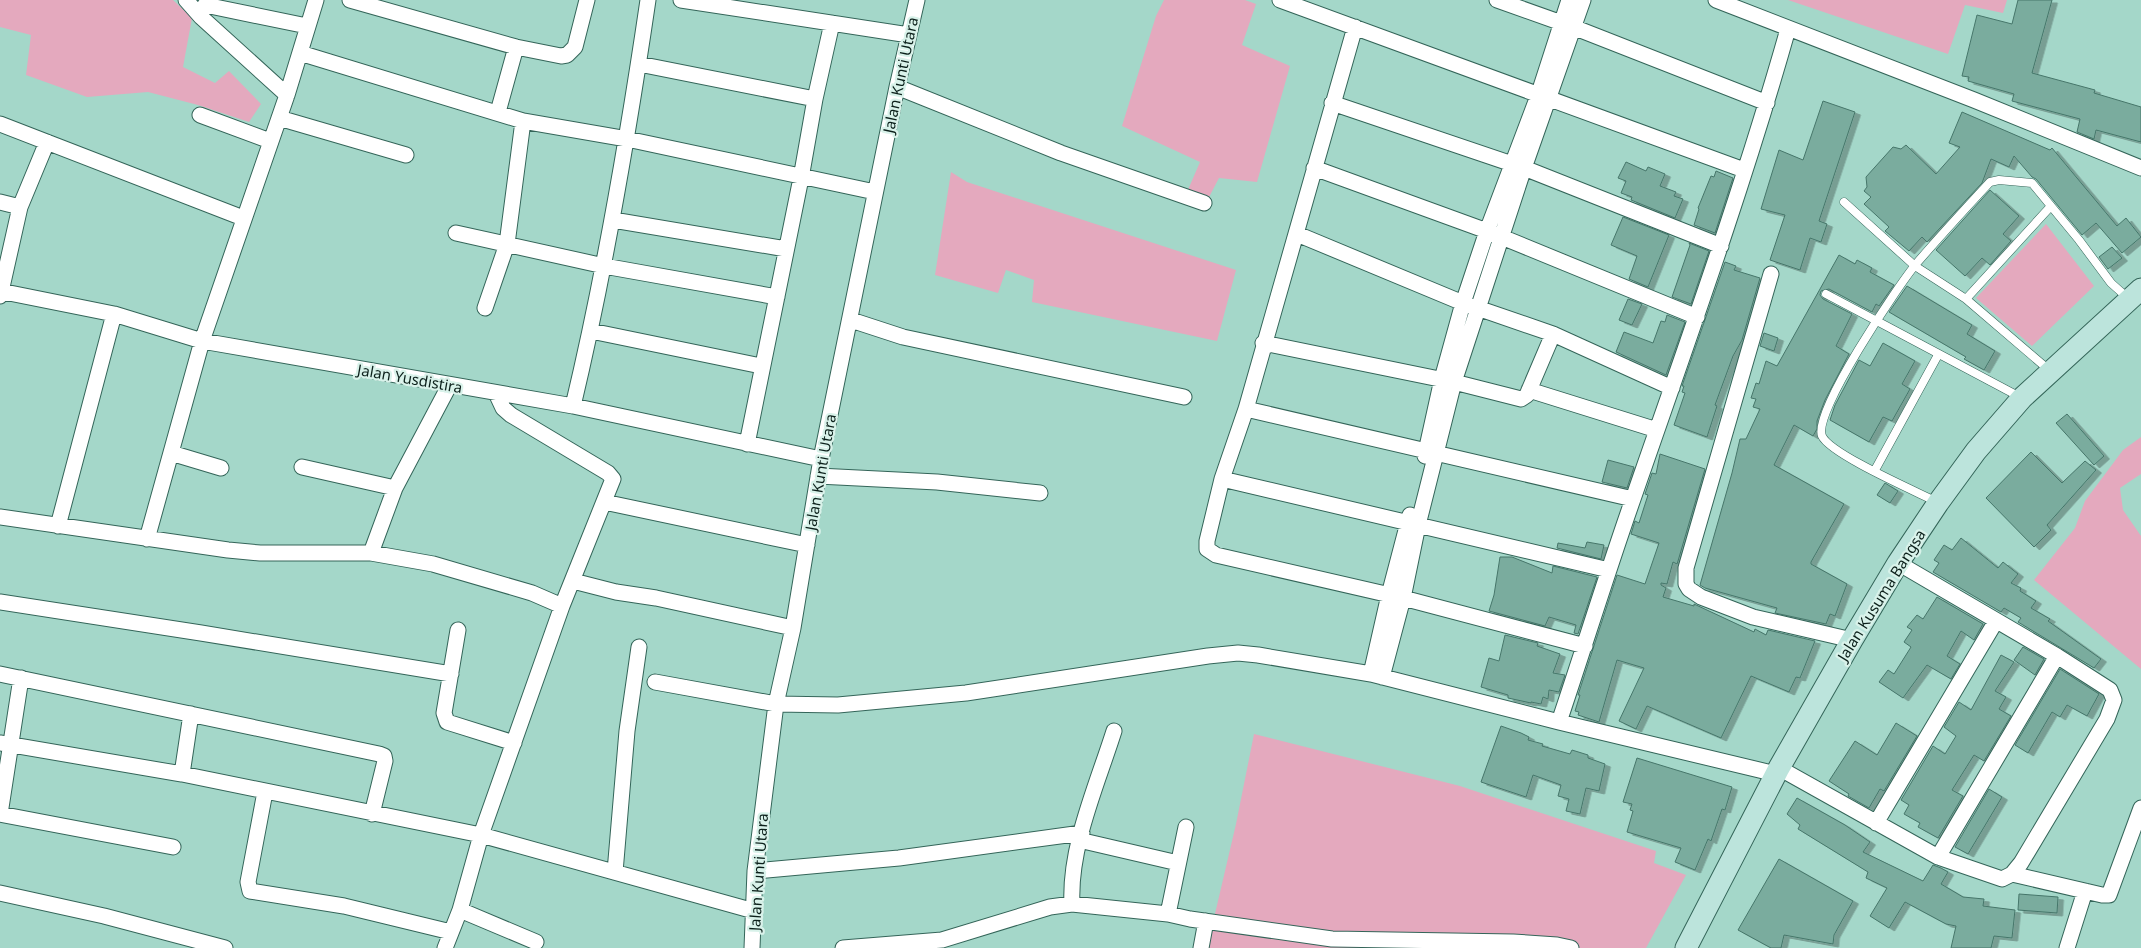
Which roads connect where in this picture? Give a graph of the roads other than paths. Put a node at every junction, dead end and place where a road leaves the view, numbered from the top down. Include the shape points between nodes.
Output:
1 (186, 0) edge
2 (316, 0) edge
3 (350, 0) edge
4 (587, 0) edge
5 (648, 0) edge
6 (681, 0) edge
7 (917, 0) edge
8 (1280, 0) edge
9 (1497, 0) edge
10 (1569, 0) edge
11 (1583, 0) edge
12 (1716, 0) edge
13 (205, 5) dead end
14 (832, 23) junction
15 (1567, 25) junction
16 (307, 26) junction
17 (1354, 26) junction
18 (1788, 28) junction
19 (909, 35) junction
20 (516, 47) junction
21 (300, 53) junction
22 (639, 64) junction
23 (897, 86) junction
24 (287, 95) junction
25 (1544, 97) junction
26 (815, 99) junction
27 (1332, 103) junction
28 (1767, 103) junction
29 (498, 112) junction
30 (200, 115) dead end
31 (278, 118) junction
32 (523, 121) junction
33 (0, 124) edge
34 (627, 139) junction
35 (270, 141) junction
36 (46, 142) junction
37 (406, 155) dead end
38 (1519, 166) junction
39 (1314, 168) junction
40 (2141, 168) edge
41 (1744, 170) junction
42 (801, 178) junction
43 (875, 192) junction
44 (0, 202) edge
45 (1844, 202) dead end
46 (1204, 204) dead end
47 (2051, 206) junction
48 (20, 208) junction
49 (243, 218) junction
50 (613, 220) junction
51 (1487, 231) junction
52 (456, 233) dead end
53 (1296, 234) junction
54 (1501, 237) junction
55 (507, 244) junction
56 (1720, 246) junction
57 (786, 249) junction
58 (604, 266) junction
59 (1915, 266) junction
60 (1771, 274) dead end
61 (0, 293) edge
62 (1826, 294) dead end
63 (2135, 294) edge
64 (777, 297) junction
65 (1966, 299) junction
66 (1463, 303) junction
67 (1478, 307) junction
68 (485, 308) dead end
69 (114, 314) junction
70 (1697, 317) junction
71 (851, 320) junction
72 (1876, 321) junction
73 (591, 331) junction
74 (1553, 334) junction
75 (202, 341) junction
76 (1263, 344) junction
77 (1938, 355) junction
78 (761, 366) junction
79 (2051, 371) junction
80 (1448, 380) junction
81 (450, 386) junction
82 (1672, 388) junction
83 (1529, 390) junction
84 (496, 393) junction
85 (1184, 397) dead end
86 (2022, 398) junction
87 (573, 406) junction
88 (1246, 409) junction
89 (1657, 430) junction
90 (747, 444) junction
91 (1431, 452) junction
92 (171, 453) junction
93 (821, 459) junction
94 (302, 467) dead end
95 (221, 468) dead end
96 (1875, 470) junction
97 (818, 476) junction
98 (1222, 480) junction
99 (395, 488) junction
100 (1040, 492) dead end
101 (1633, 499) junction
102 (604, 502) junction
103 (1938, 503) junction
104 (0, 517) edge
105 (1413, 524) junction
106 (58, 526) junction
107 (147, 539) junction
108 (807, 546) junction
109 (371, 553) junction
110 (1898, 563) junction
111 (1609, 570) junction
112 (573, 581) junction
113 (1396, 596) junction
114 (0, 602) edge
115 (562, 606) junction
116 (1996, 621) junction
117 (793, 628) junction
118 (458, 630) dead end
119 (1852, 640) junction
120 (1585, 646) junction
121 (639, 647) dead end
122 (2058, 656) junction
123 (0, 674) edge
124 (451, 674) junction
125 (1376, 675) junction
126 (21, 678) junction
127 (655, 682) dead end
128 (776, 704) junction
129 (191, 714) junction
130 (1559, 722) junction
131 (1114, 731) dead end
132 (514, 743) junction
133 (6, 744) edge
134 (1777, 771) junction
135 (182, 774) junction
136 (265, 792) junction
137 (2141, 808) edge
138 (0, 814) edge
139 (372, 814) junction
140 (1876, 823) junction
141 (1186, 827) dead end
142 (481, 835) junction
143 (1080, 837) junction
144 (173, 847) dead end
145 (1938, 857) junction
146 (1178, 863) junction
147 (755, 871) junction
148 (615, 872) junction
149 (2012, 874) junction
150 (2084, 891) junction
151 (0, 893) edge
152 (1072, 904) junction
153 (460, 910) junction
154 (754, 911) junction
155 (1168, 914) junction
156 (1206, 921) junction
157 (451, 932) junction
158 (536, 942) dead end
159 (942, 944) edge
160 (226, 948) edge
161 (445, 948) edge
162 (752, 948) edge
163 (843, 948) edge
164 (1200, 948) edge
165 (1571, 948) edge
166 (1686, 948) edge
167 (2067, 948) edge

1 - 24 street
2 - 16 street
3 - 20 street
4 - 20 street via 573,52 562,56
5 - 22 street
6 - 14 street
7 - 19 street, Jalan Kunti Utara
8 - 17 street
9 - 15 street
10 - 15 street
11 - 15 street
12 - 18 street
13 - 16 street
14 - 19 street
14 - 26 street
15 - 25 street
15 - 28 street
16 - 21 street
17 - 25 street
17 - 27 street
18 - 28 street
18 - 40 street
19 - 23 street, Jalan Kunti Utara
20 - 29 street
21 - 24 street
21 - 29 street
22 - 26 street
22 - 34 street
23 - 43 street, Jalan Kunti Utara
23 - 46 street via 1061,153
24 - 31 street
25 - 38 street
25 - 41 street
26 - 42 street
27 - 38 street
27 - 39 street
28 - 41 street
29 - 32 street
30 - 35 street
31 - 35 street
31 - 37 street
32 - 34 street
32 - 55 street
33 - 36 street
34 - 42 street
34 - 50 street
35 - 49 street
36 - 48 street
36 - 49 street
38 - 51 street
38 - 54 street
38 - 56 street
39 - 51 street
39 - 53 street
41 - 56 street
42 - 43 street
42 - 57 street
43 - 71 street, Jalan Kunti Utara
44 - 48 street
45 - 59 lane
47 - 59 lane via 2032,183 1990,182
47 - 63 lane via 2111,283
47 - 65 lane
48 - 61 street
49 - 75 street
50 - 57 street
50 - 58 street
51 - 54 street
51 - 66 street
52 - 55 street
53 - 66 street
53 - 76 street
54 - 67 street
54 - 70 street
55 - 58 street
55 - 68 street
56 - 70 street
57 - 64 street
58 - 64 street
58 - 73 street
59 - 65 lane
59 - 72 lane
60 - 119 street via 1686,568 1686,584 1701,597 1753,618
61 - 69 street, Jalan Yusdistira
62 - 72 lane
63 - 79 street, Jalan Kusuma Bangsa
64 - 78 street
65 - 79 lane
66 - 67 street
66 - 80 street
67 - 74 street
67 - 80 street
69 - 75 street, Jalan Yusdistira
69 - 106 street
70 - 82 street
71 - 85 street via 903,338
71 - 93 street, Jalan Kunti Utara
72 - 77 lane
72 - 96 lane via 1841,380 1821,429 1829,445
73 - 78 street
73 - 87 street
74 - 82 street
74 - 83 street
75 - 81 street, Jalan Yusdistira
75 - 92 street
76 - 80 street
76 - 88 street
77 - 86 lane
77 - 96 lane
78 - 90 street
79 - 86 street, Jalan Kusuma Bangsa
80 - 83 street via 1519,399 1526,397
80 - 91 street
81 - 84 street, Jalan Yusdistira
81 - 99 street
82 - 89 street
83 - 89 street
84 - 87 street, Jalan Yusdistira
84 - 102 street via 511,415 610,475 612,483
86 - 103 street, Jalan Kusuma Bangsa via 1976,451
87 - 90 street, Jalan Yusdistira
88 - 91 street
88 - 98 street
89 - 101 street
90 - 93 street, Jalan Yusdistira
91 - 101 street
91 - 105 street
92 - 95 street
92 - 107 street
93 - 97 street, Jalan Kunti Utara
94 - 99 street
96 - 103 lane
97 - 100 street via 937,482
97 - 108 street, Jalan Kunti Utara
98 - 105 street
98 - 113 street via 1206,546 1212,554
99 - 109 street
101 - 111 street
102 - 108 street
102 - 112 street
103 - 110 street, Jalan Kusuma Bangsa
104 - 106 street
105 - 111 street
105 - 113 street
106 - 107 street
107 - 109 street via 260,553
108 - 117 street, Jalan Kunti Utara
109 - 115 street via 433,564 532,593
110 - 116 street
110 - 119 street, Jalan Kusuma Bangsa
111 - 120 street
112 - 115 street
112 - 117 street
113 - 120 street
113 - 125 street
114 - 124 street
115 - 132 street
116 - 122 street
116 - 140 street
117 - 128 street, Jalan Kunti Utara
118 - 124 street
119 - 134 street, Jalan Kusuma Bangsa
120 - 130 street
121 - 148 street via 627,731
122 - 145 street
122 - 149 street via 2110,690 2114,700 2107,719
123 - 126 street
124 - 132 street via 444,713 447,722
125 - 128 street via 1283,658 1223,654 966,693 838,705
125 - 130 street
126 - 129 street
126 - 133 street
127 - 128 street
128 - 147 street, Jalan Kunti Utara
129 - 135 street
129 - 139 street via 383,755 385,761
130 - 134 street
131 - 143 street
132 - 142 street
133 - 135 street
133 - 138 street
134 - 140 street
134 - 166 street, Jalan Kusuma Bangsa
135 - 136 street
136 - 139 street
136 - 157 street via 248,882 250,891 344,906
137 - 150 street via 2110,893 2102,895
138 - 144 street
139 - 142 street
140 - 145 street
141 - 146 street
142 - 148 street
142 - 153 street
143 - 146 street
143 - 147 street
143 - 152 street via 1071,889
145 - 149 street via 1995,878 2002,879
146 - 155 street
147 - 154 street, Jalan Kunti Utara
148 - 154 street
149 - 150 street
150 - 167 street
151 - 160 street
152 - 155 street
152 - 159 street via 1050,907
153 - 157 street
153 - 158 street
154 - 162 street, Jalan Kunti Utara
155 - 156 street
156 - 164 street
156 - 165 street via 1332,939 1527,943
157 - 161 street
159 - 163 street

